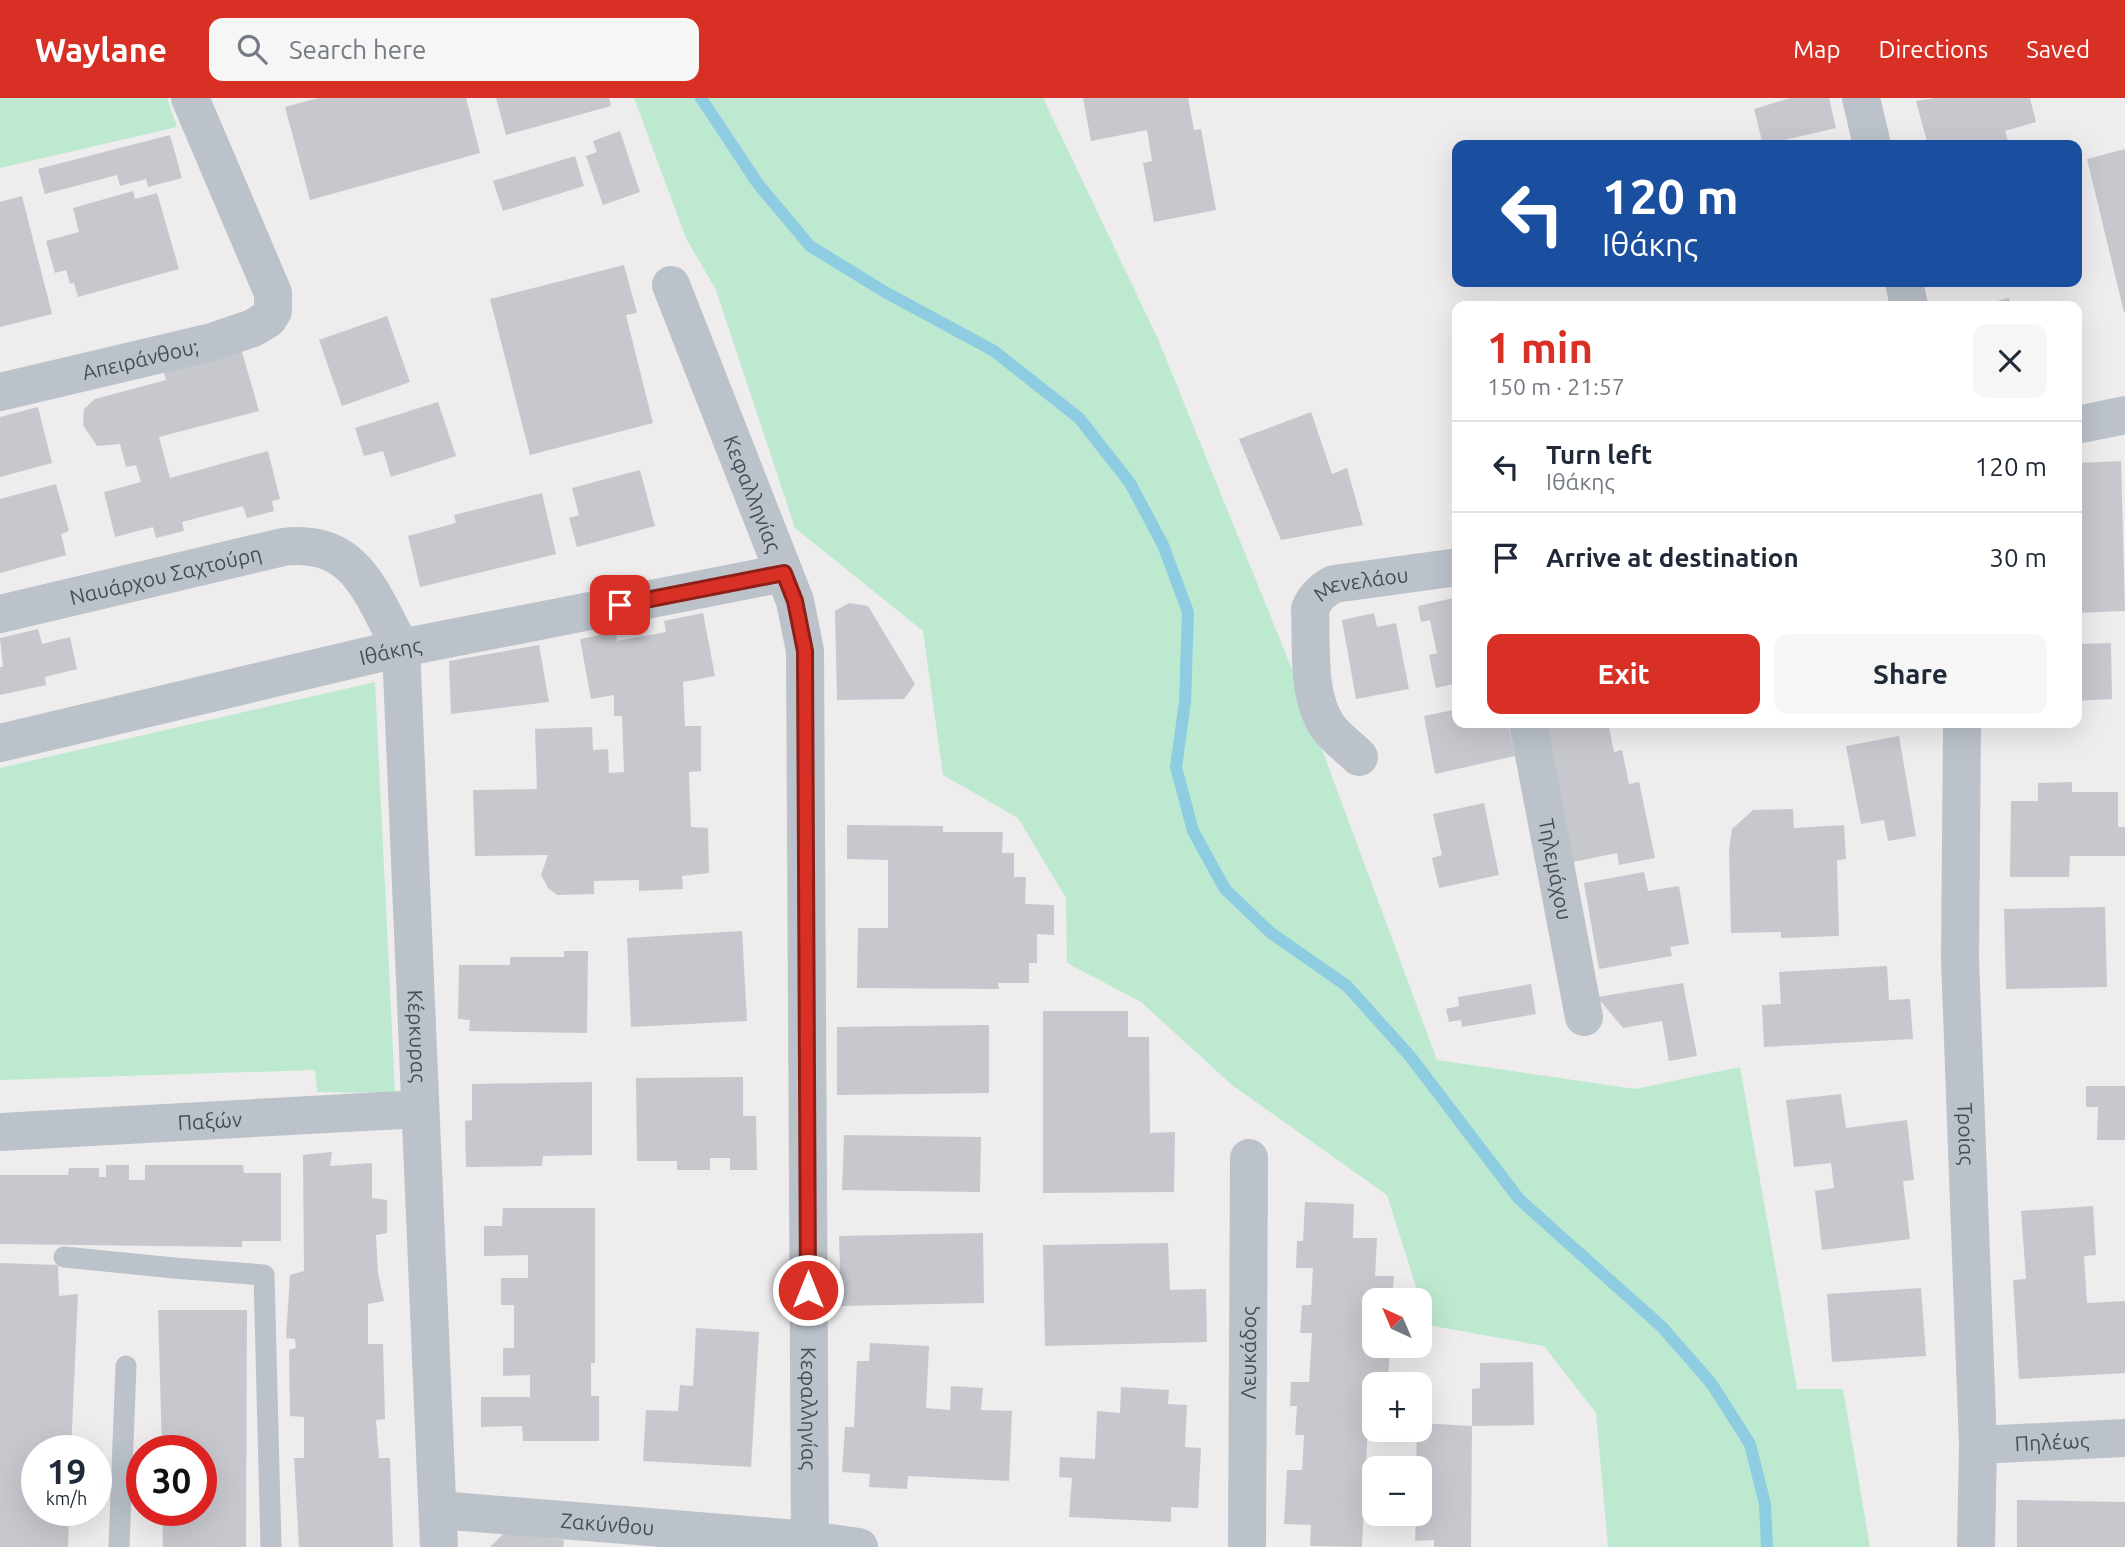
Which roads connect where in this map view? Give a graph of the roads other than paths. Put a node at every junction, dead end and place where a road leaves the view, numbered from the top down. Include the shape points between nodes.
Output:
1 (190, 98) edge
2 (1861, 98) edge
3 (1871, 140) edge
4 (671, 285) dead end
5 (0, 393) edge
6 (2125, 415) edge
7 (2082, 424) edge
8 (330, 551) joint
9 (1452, 568) edge
10 (784, 573) junction
11 (0, 614) edge
12 (401, 648) junction
13 (1529, 728) edge
14 (1962, 728) edge
15 (0, 743) edge
16 (1359, 757) dead end
17 (1584, 1017) dead end
18 (420, 1109) junction
19 (0, 1132) edge
20 (1249, 1158) dead end
21 (64, 1257) dead end
22 (126, 1366) dead end
23 (2125, 1438) edge
24 (1979, 1445) junction
25 (439, 1529) edge
26 (810, 1544) edge
27 (119, 1547) edge
28 (271, 1547) edge
29 (859, 1547) edge
30 (1247, 1547) edge
31 (1976, 1547) edge

1 - 5 street, Απειράνθου; via 273,293 268,320 212,342
2 - 3 street
4 - 10 street, Κεφαλληνίας
6 - 7 street
8 - 11 street, Ναυάρχου Σαχτούρη via 304,545 283,547
8 - 12 street, Κέρκυρας via 359,573
9 - 16 street, Μενελάου via 1334,584 1313,601 1313,679 1320,712 1334,734
10 - 12 street, Ιθάκης
10 - 26 street, Κεφαλληνίας via 805,651
12 - 15 street, Ιθάκης
12 - 18 street, Κέρκυρας
13 - 17 street, Τηλεμάχου
14 - 24 street, Τροίας via 1960,960
18 - 19 street, Παξών
18 - 25 street, Κέρκυρας
20 - 30 street, Λευκάδος
21 - 28 lane via 264,1275
22 - 27 lane
23 - 24 street, Πηλέως
24 - 31 street, Τροίας
25 - 26 street, Ζακύνθου
26 - 29 street, Ζακύνθου

